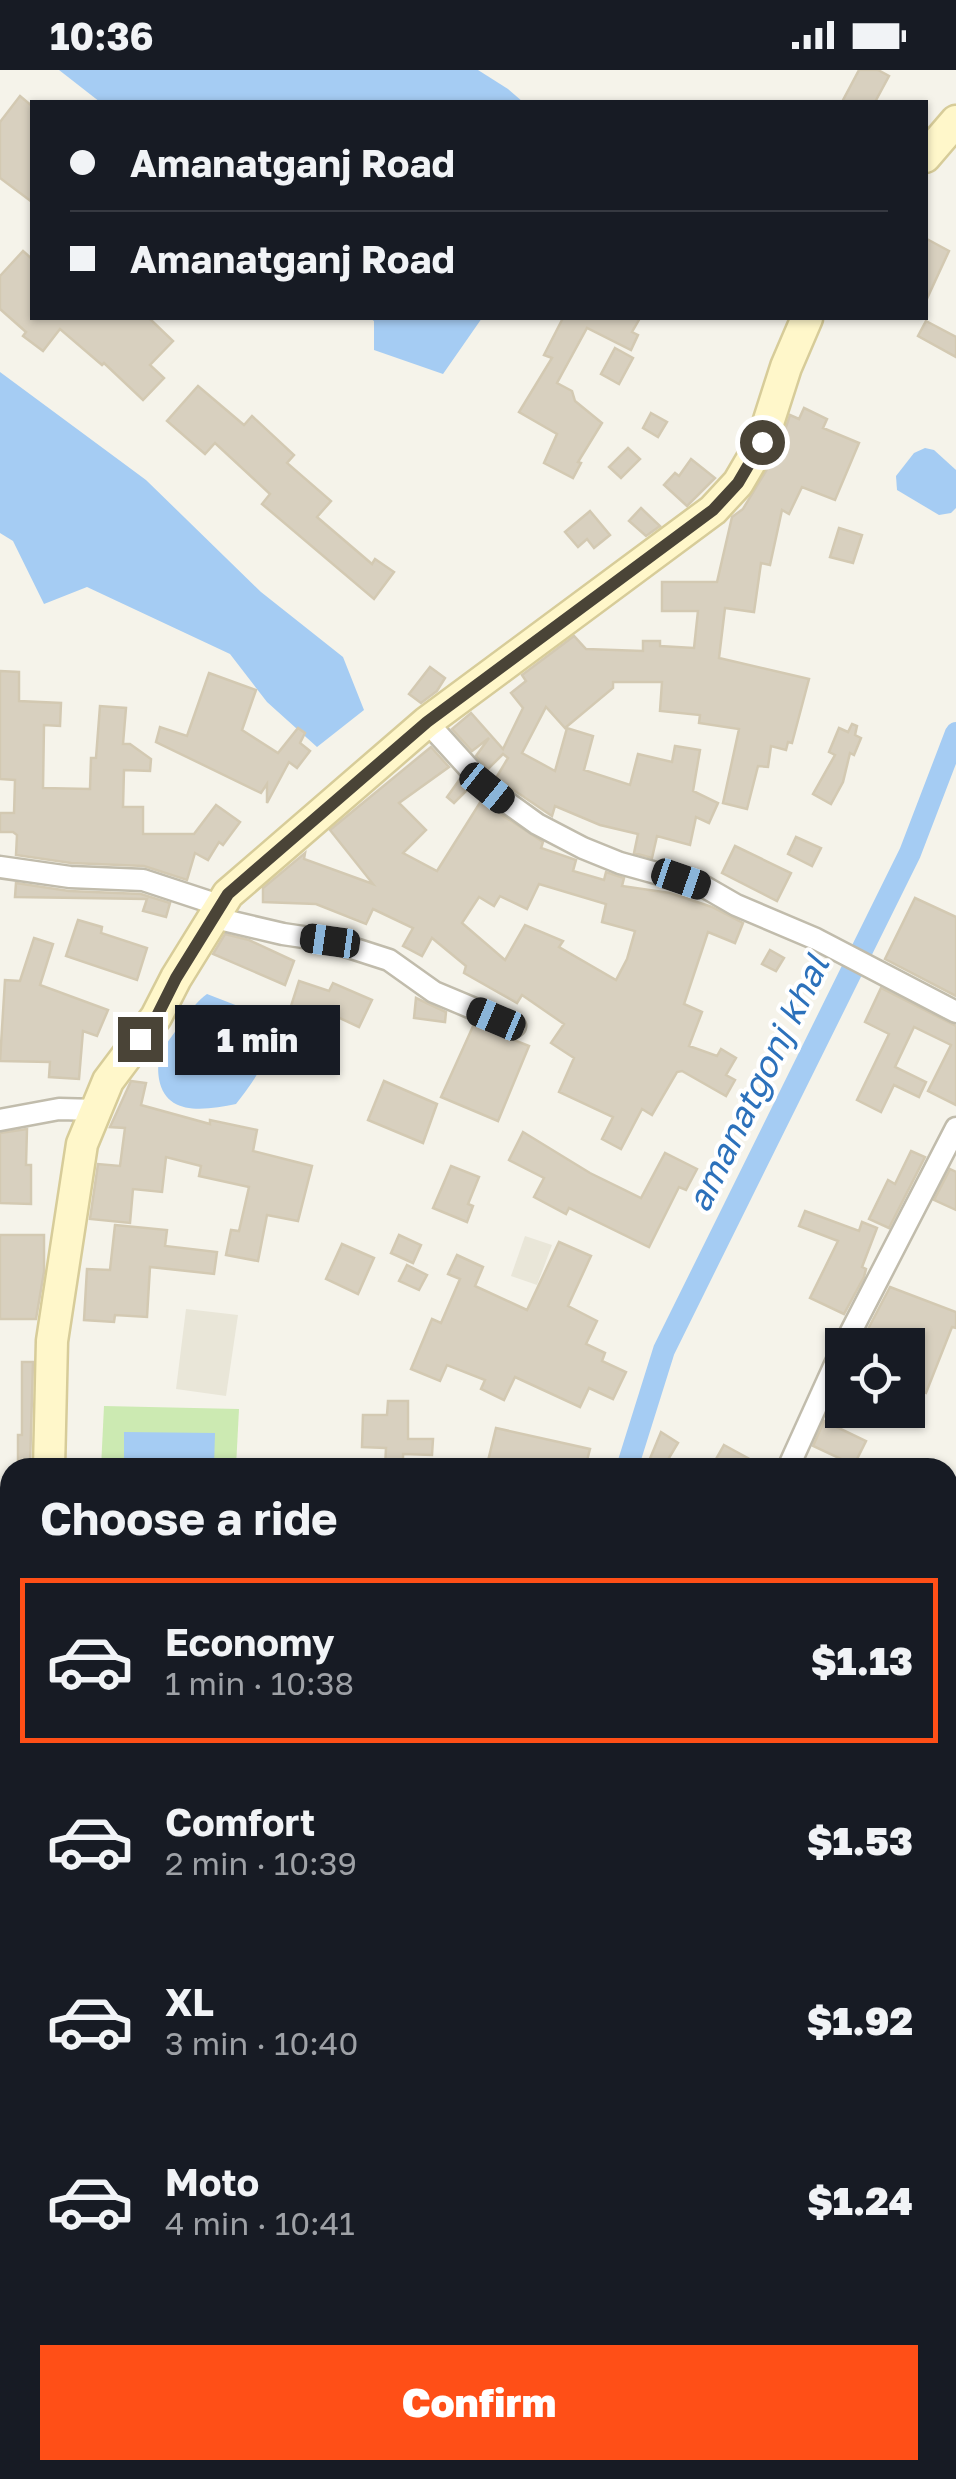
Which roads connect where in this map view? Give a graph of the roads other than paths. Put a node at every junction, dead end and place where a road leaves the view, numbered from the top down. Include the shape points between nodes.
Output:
1 (956, 122) edge
2 (928, 154) edge
3 (806, 320) edge
4 (427, 722) junction
5 (0, 868) edge
6 (219, 912) junction
7 (956, 1012) edge
8 (515, 1026) dead end
9 (97, 1110) junction
10 (0, 1120) edge
11 (956, 1128) edge
12 (853, 1328) edge
13 (825, 1387) edge
14 (49, 1458) edge
15 (793, 1458) edge

1 - 2 main road
3 - 4 main road via 762,442 713,510
4 - 6 main road via 228,894
4 - 7 street via 487,788 537,824 620,862 703,886
5 - 6 street via 143,880
6 - 8 street via 388,960 434,992
6 - 9 main road via 156,1018 108,1081
9 - 10 street
9 - 14 main road via 82,1144 52,1341
11 - 12 street
13 - 15 street

